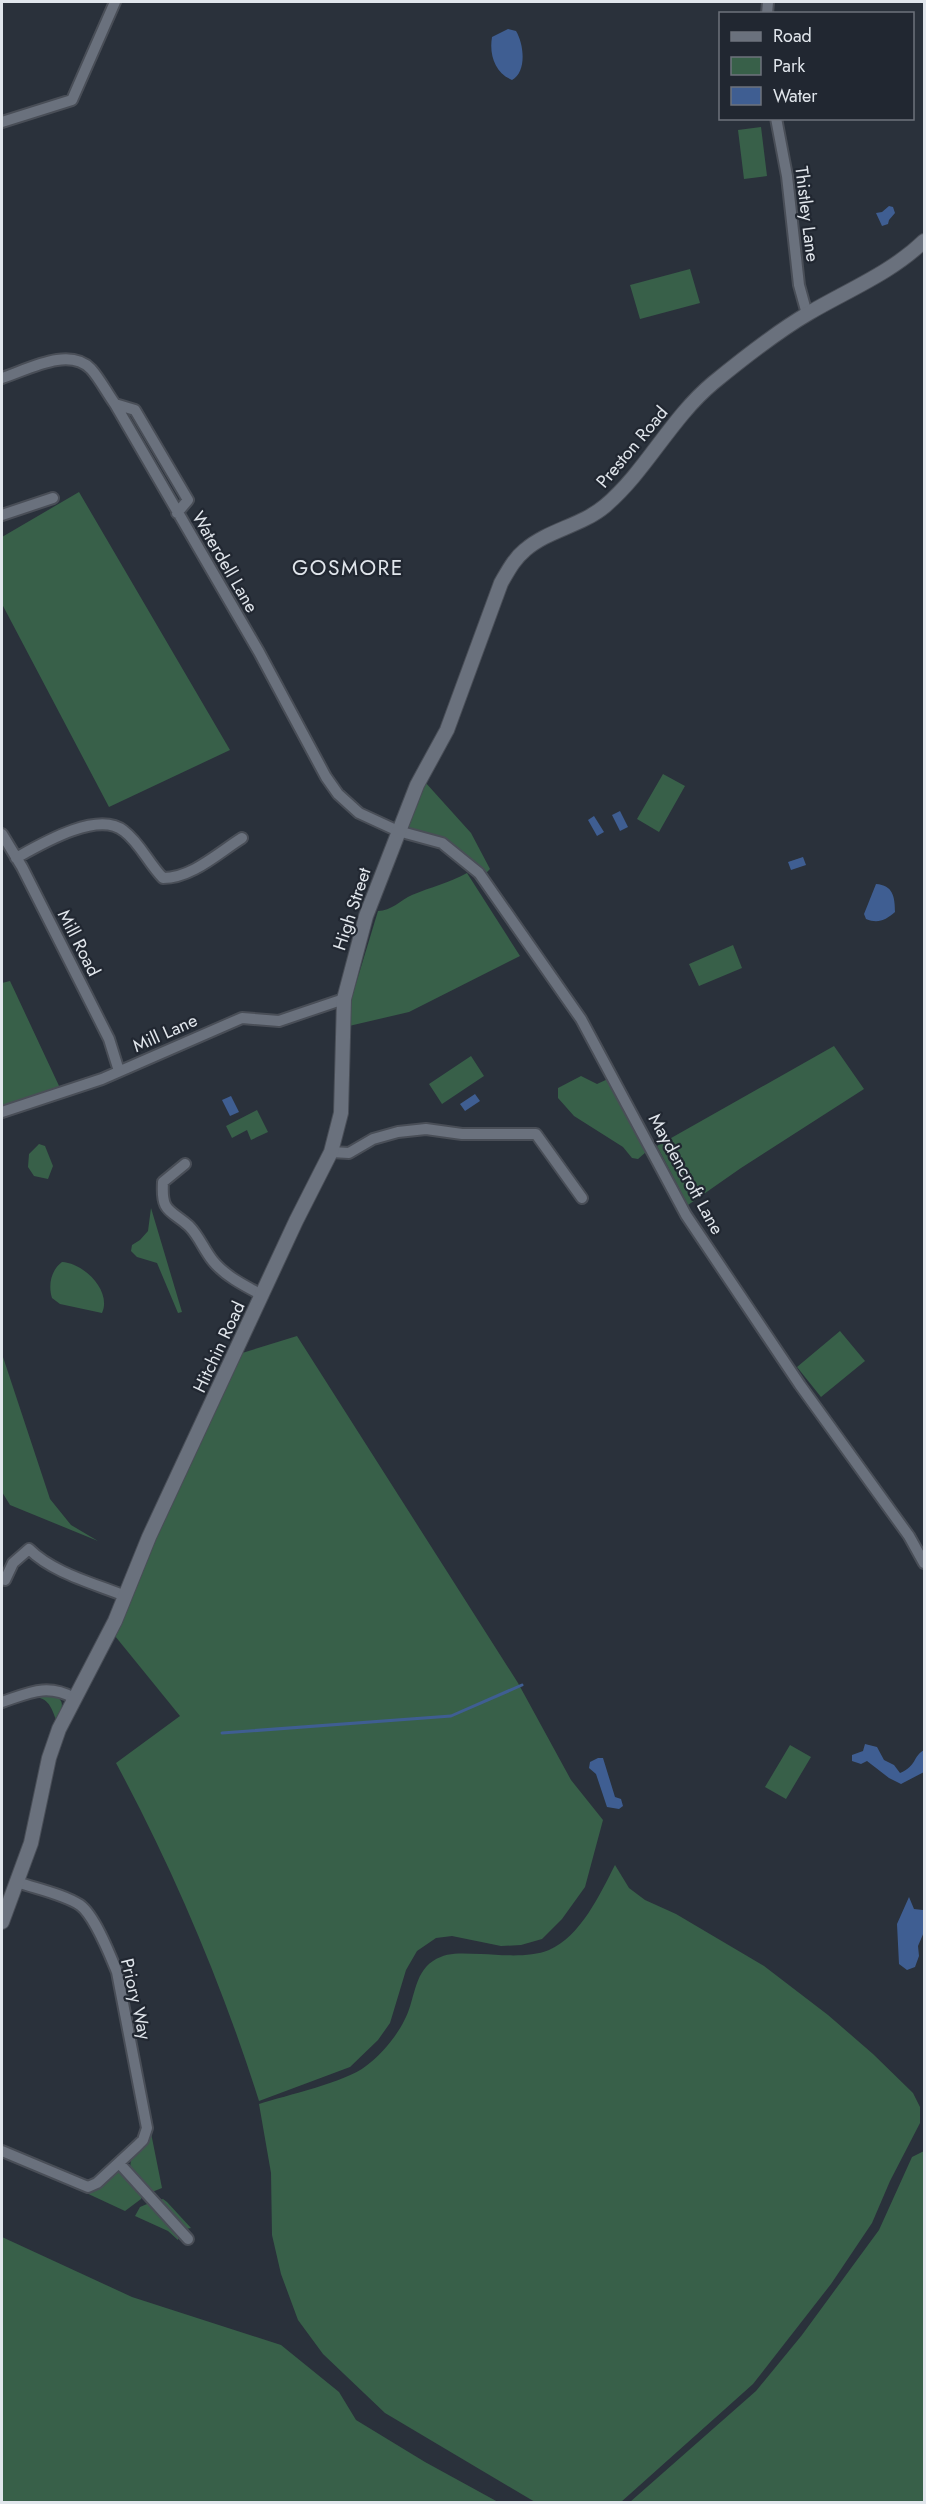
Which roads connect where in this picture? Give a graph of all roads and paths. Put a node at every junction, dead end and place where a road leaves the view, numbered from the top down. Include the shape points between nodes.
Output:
1 (115, 2) edge
2 (776, 120) edge
3 (2, 122) edge
4 (924, 241) edge
5 (807, 314) junction
6 (2, 378) edge
7 (53, 498) dead end
8 (2, 515) edge
9 (398, 831) junction
10 (2, 834) edge
11 (242, 838) dead end
12 (16, 858) junction
13 (344, 999) junction
14 (119, 1071) junction
15 (2, 1112) edge
16 (331, 1152) junction
17 (185, 1164) dead end
18 (582, 1198) dead end
19 (262, 1295) junction
20 (924, 1563) edge
21 (5, 1580) dead end
22 (125, 1596) junction
23 (74, 1698) junction
24 (2, 1702) edge
25 (17, 1882) junction
26 (2, 1922) edge
27 (2, 2151) edge
28 (120, 2163) junction
29 (188, 2239) dead end

1 - 3 street via 72,100
2 - 5 street, Thistley Lane via 799,285
4 - 5 street, Preston Road via 883,273
5 - 9 street, Preston Road via 695,399 648,460 605,506 526,549 512,563 492,603 447,730
6 - 9 street, Waterdell Lane via 63,358 76,359 90,368 115,404 135,410 188,500 177,513 259,652 326,777 359,813
7 - 8 street
9 - 13 street, High Street via 370,906
9 - 20 street, Maydencroft Lane via 442,843 479,873 581,1018 686,1215
10 - 12 street, Mill Road
11 - 12 street via 184,876 170,878 163,878 151,866 124,831 109,824 94,824
12 - 14 street, Mill Road via 109,1039
13 - 14 street, Mill Lane via 279,1021 242,1018
13 - 16 street, Hitchin Road via 341,1113
14 - 15 street, Mill Lane
16 - 18 street via 349,1153 373,1139 426,1129 462,1134 536,1134
16 - 19 street, Hitchin Road
17 - 19 street via 163,1182 166,1209 189,1226 213,1262
19 - 22 street, Hitchin Road
21 - 22 street via 13,1563 28,1549 44,1562
22 - 23 street, Hitchin Road
23 - 24 street via 51,1689
23 - 25 street, Hitchin Road via 54,1742 37,1822
25 - 26 street, Hitchin Road
25 - 28 street, Priory Way via 83,1908 117,1972 147,2128 143,2140
27 - 28 street, Priory Way via 88,2187
28 - 29 street

